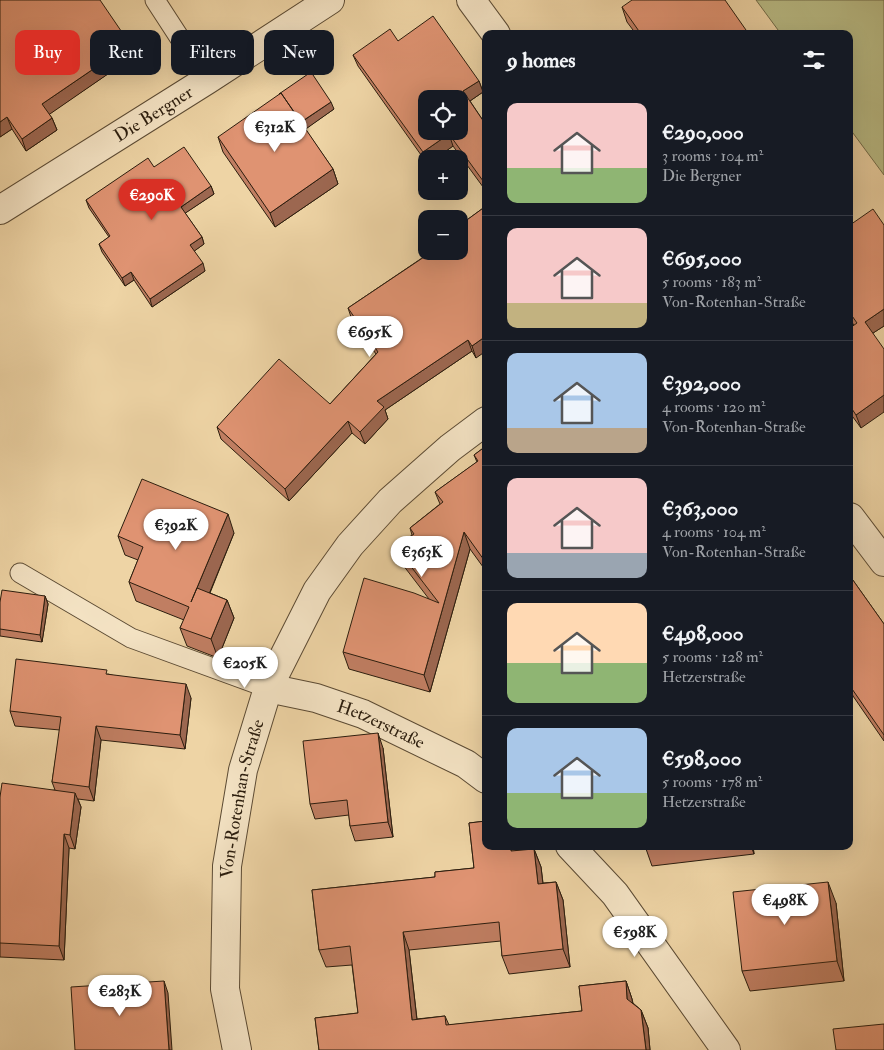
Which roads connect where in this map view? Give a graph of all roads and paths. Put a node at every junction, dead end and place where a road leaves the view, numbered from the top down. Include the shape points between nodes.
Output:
1 (155, 0) edge
2 (330, 0) edge
3 (472, 0) edge
4 (493, 30) edge
5 (207, 80) junction
6 (0, 210) edge
7 (482, 424) edge
8 (853, 521) edge
9 (884, 562) edge
10 (20, 574) dead end
11 (268, 688) junction
12 (482, 776) edge
13 (574, 850) edge
14 (237, 1050) edge
15 (726, 1050) edge

1 - 5 lane
2 - 5 street, Die Bergner
3 - 4 street
5 - 6 street, Die Bergner
7 - 11 street, Von-Rotenhan-Straße via 390,501 350,545 317,591
8 - 9 street
10 - 11 lane via 131,638
11 - 12 street, Hetzerstraße via 316,698 363,714 466,764
11 - 14 street, Von-Rotenhan-Straße via 243,770 227,866 225,989
13 - 15 street via 615,894

